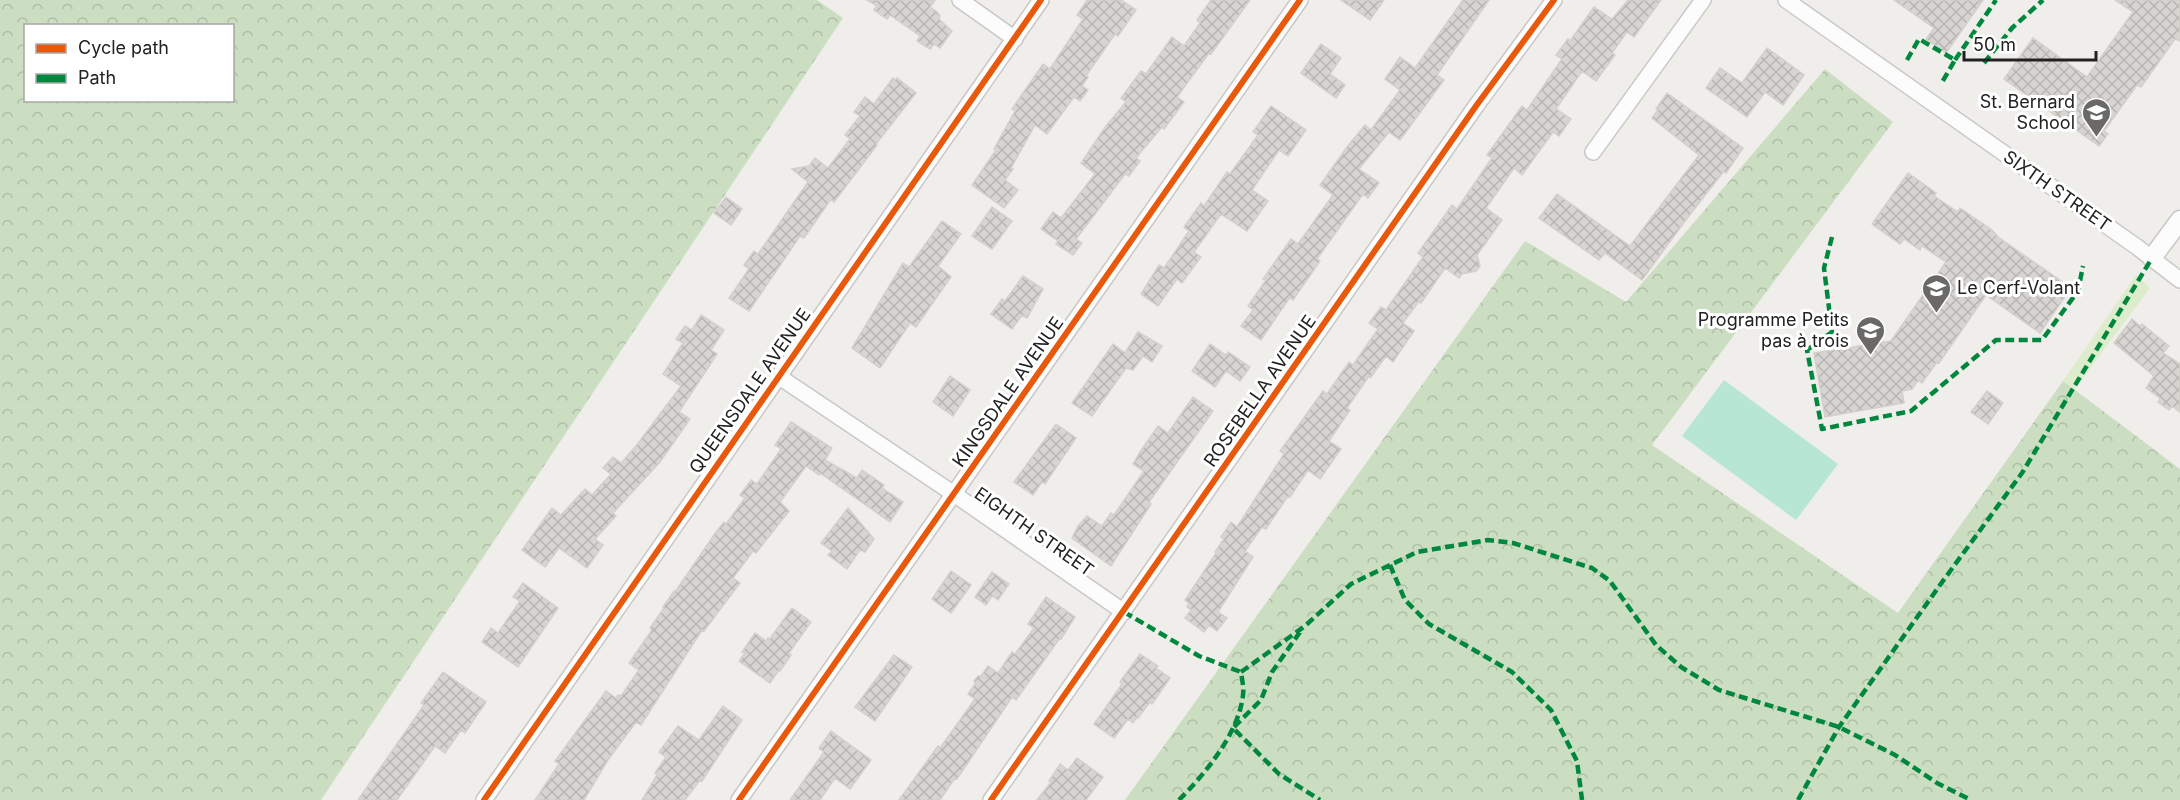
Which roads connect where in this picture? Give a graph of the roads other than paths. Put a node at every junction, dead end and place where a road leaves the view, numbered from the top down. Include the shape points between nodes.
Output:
1 (960, 0) edge
2 (1041, 0) edge
3 (1300, 0) edge
4 (1554, 0) edge
5 (1703, 0) edge
6 (1786, 0) edge
7 (1015, 39) junction
8 (1593, 152) dead end
9 (2180, 220) edge
10 (2152, 258) junction
11 (2180, 280) edge
12 (778, 376) junction
13 (954, 494) junction
14 (1124, 612) junction
15 (484, 800) edge
16 (739, 800) edge
17 (992, 800) edge

1 - 7 street
2 - 7 street, QUEENSDALE AVENUE
3 - 13 street, KINGSDALE AVENUE
4 - 14 street, ROSEBELLA AVENUE
5 - 8 street
6 - 10 street, SIXTH STREET
7 - 12 street, QUEENSDALE AVENUE
9 - 10 street
10 - 11 street, SIXTH STREET
12 - 13 street, EIGHTH STREET
12 - 15 street, QUEENSDALE AVENUE
13 - 14 street, EIGHTH STREET
13 - 16 street, KINGSDALE AVENUE
14 - 17 street, ROSEBELLA AVENUE

